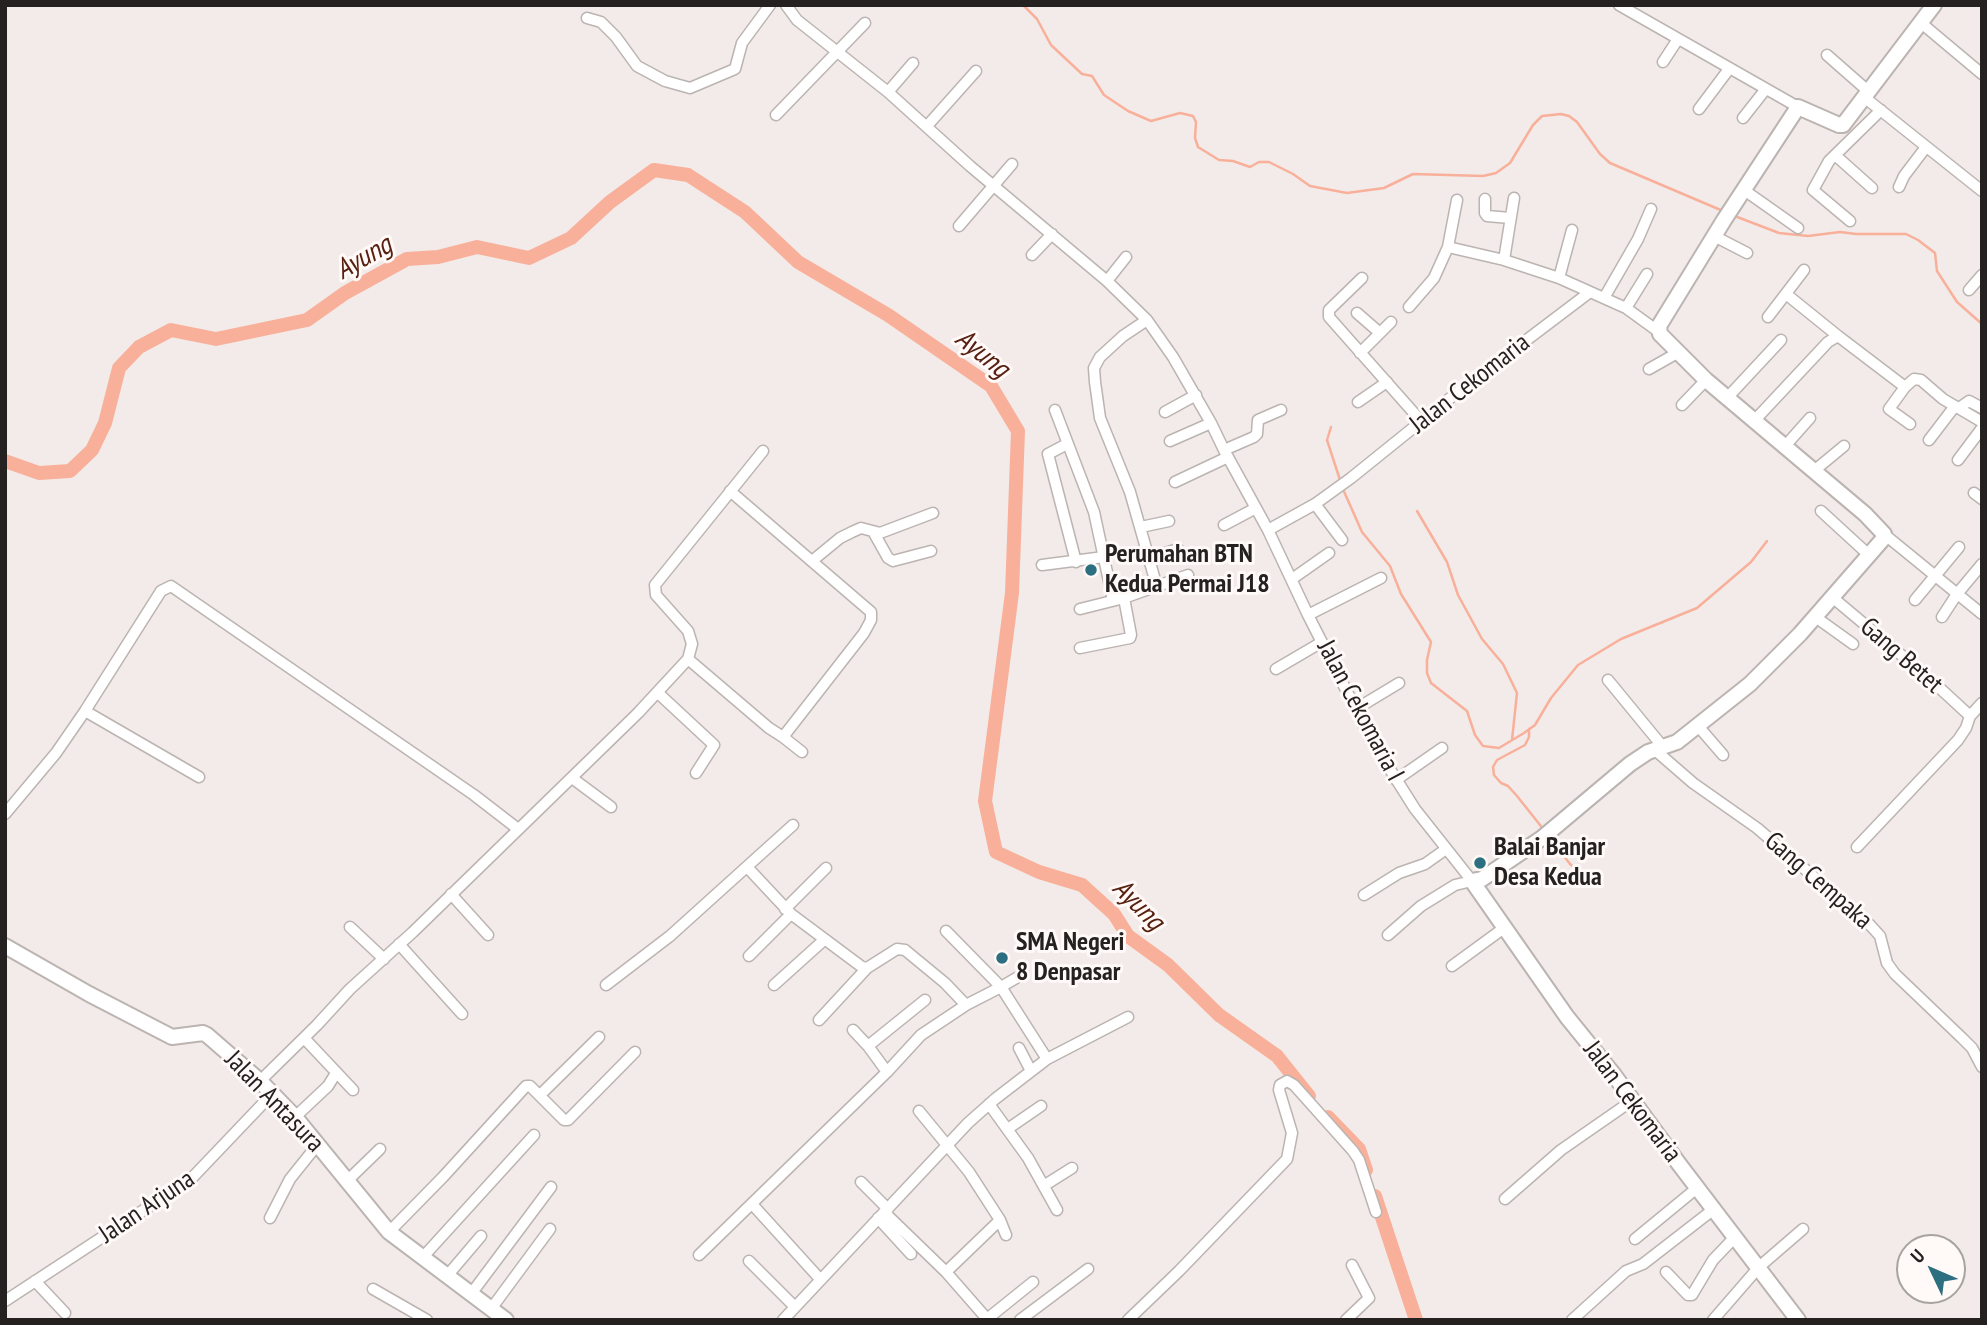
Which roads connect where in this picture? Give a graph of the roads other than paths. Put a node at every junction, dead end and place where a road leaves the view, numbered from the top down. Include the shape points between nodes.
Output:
1 (770, 5) edge
2 (786, 5) edge
3 (1619, 5) edge
4 (1934, 5) edge
5 (587, 18) dead end
6 (1920, 22) junction
7 (865, 23) dead end
8 (1678, 39) junction
9 (838, 54) junction
10 (1827, 55) dead end
11 (1663, 62) dead end
12 (914, 63) dead end
13 (1728, 69) junction
14 (976, 71) dead end
15 (1982, 74) edge
16 (1765, 90) junction
17 (888, 92) junction
18 (1866, 94) junction
19 (1798, 107) junction
20 (1699, 109) dead end
21 (1881, 110) junction
22 (776, 115) dead end
23 (1743, 118) dead end
24 (927, 126) junction
25 (1926, 147) junction
26 (1835, 155) junction
27 (1012, 164) dead end
28 (994, 186) junction
29 (1899, 187) dead end
30 (1872, 188) dead end
31 (1982, 191) edge
32 (1740, 196) junction
33 (1514, 198) dead end
34 (1485, 199) dead end
35 (1457, 200) dead end
36 (1651, 209) dead end
37 (1510, 218) junction
38 (1850, 221) dead end
39 (959, 226) dead end
40 (1798, 228) dead end
41 (1572, 230) dead end
42 (1052, 234) junction
43 (1714, 236) junction
44 (1448, 247) junction
45 (1747, 253) dead end
46 (1031, 255) dead end
47 (1126, 257) dead end
48 (1504, 260) junction
49 (1804, 271) dead end
50 (1647, 274) dead end
51 (1982, 275) edge
52 (1362, 278) dead end
53 (1559, 278) junction
54 (1107, 281) junction
55 (1969, 290) dead end
56 (1590, 292) junction
57 (1786, 294) junction
58 (1604, 298) junction
59 (1409, 307) dead end
60 (1626, 308) junction
61 (1357, 313) dead end
62 (1768, 317) dead end
63 (1147, 320) junction
64 (1391, 322) dead end
65 (1659, 332) junction
66 (1380, 333) junction
67 (1838, 336) junction
68 (1782, 340) dead end
69 (1679, 352) junction
70 (1360, 353) junction
71 (1649, 369) dead end
72 (1706, 380) junction
73 (1387, 382) junction
74 (1905, 387) junction
75 (1196, 395) junction
76 (1727, 398) junction
77 (1358, 402) dead end
78 (1682, 405) dead end
79 (1957, 407) junction
80 (1982, 408) edge
81 (1055, 410) dead end
82 (1280, 410) dead end
83 (1165, 412) dead end
84 (1810, 418) dead end
85 (1421, 421) junction
86 (1754, 421) junction
87 (1982, 422) edge
88 (1211, 423) junction
89 (1910, 424) dead end
90 (1982, 428) edge
91 (1929, 440) dead end
92 (1170, 441) dead end
93 (1067, 444) junction
94 (1786, 445) junction
95 (1844, 446) dead end
96 (763, 451) dead end
97 (1226, 453) junction
98 (1958, 460) dead end
99 (1815, 470) junction
100 (1175, 482) dead end
101 (730, 491) junction
102 (1315, 504) junction
103 (1256, 508) junction
104 (1821, 511) dead end
105 (933, 513) dead end
106 (1169, 521) dead end
107 (1224, 525) dead end
108 (1141, 527) junction
109 (1268, 530) junction
110 (874, 533) junction
111 (1884, 534) junction
112 (1342, 540) dead end
113 (1959, 548) dead end
114 (1178, 549) dead end
115 (932, 551) dead end
116 (1329, 552) dead end
117 (1870, 556) junction
118 (1104, 557) junction
119 (1150, 558) junction
120 (812, 561) junction
121 (1076, 562) junction
122 (1982, 564) edge
123 (1042, 565) dead end
124 (1188, 575) dead end
125 (1935, 577) junction
126 (1292, 579) junction
127 (1381, 579) dead end
128 (1157, 587) junction
129 (1957, 593) junction
130 (1832, 597) junction
131 (1119, 598) junction
132 (1915, 600) dead end
133 (1080, 610) dead end
134 (1982, 614) edge
135 (1308, 615) junction
136 (1942, 617) dead end
137 (1806, 626) junction
138 (1322, 642) junction
139 (1853, 644) dead end
140 (1080, 648) dead end
141 (688, 659) junction
142 (1276, 669) dead end
143 (1608, 680) dead end
144 (1399, 683) dead end
145 (658, 692) junction
146 (1982, 703) edge
147 (1356, 709) junction
148 (85, 711) junction
149 (1970, 716) junction
150 (1698, 726) junction
151 (783, 737) junction
152 (1442, 748) dead end
153 (1659, 748) junction
154 (802, 752) dead end
155 (1723, 755) dead end
156 (696, 773) dead end
157 (198, 777) dead end
158 (572, 778) junction
159 (1396, 780) junction
160 (611, 807) dead end
161 (5, 814) edge
162 (793, 825) dead end
163 (518, 830) junction
164 (1857, 847) dead end
165 (1446, 849) junction
166 (747, 867) junction
167 (826, 868) dead end
168 (1472, 881) junction
169 (452, 894) junction
170 (1364, 895) dead end
171 (788, 911) junction
172 (350, 926) dead end
173 (1504, 928) junction
174 (946, 931) dead end
175 (488, 935) dead end
176 (1388, 935) dead end
177 (824, 940) junction
178 (400, 944) junction
179 (5, 946) edge
180 (749, 956) dead end
181 (384, 959) junction
182 (1452, 966) dead end
183 (867, 968) junction
184 (1023, 974) dead end
185 (607, 985) dead end
186 (774, 985) dead end
187 (1001, 987) junction
188 (925, 1000) dead end
189 (966, 1005) junction
190 (463, 1014) dead end
191 (1128, 1017) dead end
192 (819, 1020) dead end
193 (853, 1030) dead end
194 (599, 1037) dead end
195 (304, 1038) junction
196 (868, 1046) junction
197 (1019, 1048) dead end
198 (635, 1052) dead end
199 (1047, 1059) junction
200 (1982, 1067) edge
201 (1031, 1071) junction
202 (887, 1072) junction
203 (336, 1073) junction
204 (260, 1081) junction
205 (353, 1090) dead end
206 (272, 1094) junction
207 (540, 1095) junction
208 (1633, 1100) junction
209 (989, 1104) junction
210 (1041, 1106) dead end
211 (919, 1111) dead end
212 (295, 1117) junction
213 (1009, 1128) junction
214 (534, 1135) dead end
215 (318, 1144) junction
216 (948, 1145) junction
217 (380, 1149) dead end
218 (1073, 1168) dead end
219 (347, 1181) junction
220 (861, 1182) dead end
221 (1045, 1185) junction
222 (551, 1187) dead end
223 (1697, 1188) junction
224 (1504, 1199) dead end
225 (752, 1204) junction
226 (1714, 1209) junction
227 (1057, 1210) dead end
228 (1376, 1212) dead end
229 (883, 1213) junction
230 (271, 1218) dead end
231 (1000, 1220) junction
232 (1803, 1228) dead end
233 (550, 1229) dead end
234 (389, 1232) junction
235 (1006, 1235) dead end
236 (481, 1236) dead end
237 (1734, 1238) junction
238 (1635, 1239) dead end
239 (911, 1254) dead end
240 (699, 1255) dead end
241 (422, 1257) junction
242 (749, 1261) dead end
243 (1352, 1265) dead end
244 (1759, 1267) junction
245 (1088, 1269) dead end
246 (946, 1272) junction
247 (1666, 1272) dead end
248 (447, 1276) junction
249 (820, 1279) junction
250 (36, 1281) junction
251 (1033, 1282) dead end
252 (373, 1289) dead end
253 (471, 1294) junction
254 (5, 1300) edge
255 (795, 1307) junction
256 (491, 1309) junction
257 (65, 1313) dead end
258 (427, 1320) edge
259 (506, 1320) edge
260 (783, 1320) edge
261 (987, 1320) edge
262 (1020, 1320) edge
263 (1128, 1320) edge
264 (1346, 1320) edge
265 (1572, 1320) edge
266 (1713, 1320) edge
267 (1798, 1320) edge

1 - 5 street via 742,43 735,69 690,88 637,66 601,22
2 - 9 street, Jalan Cekomaria I
3 - 8 street
4 - 6 street
6 - 15 street
6 - 18 street
7 - 9 street
8 - 11 street
8 - 13 street
9 - 17 street, Jalan Cekomaria I
9 - 22 street
10 - 18 street
12 - 17 street
13 - 16 street
13 - 20 street
14 - 24 street
16 - 19 street
16 - 23 street
17 - 24 street, Jalan Cekomaria I
18 - 19 street via 1841,125
18 - 21 street
19 - 32 street
21 - 25 street
21 - 26 street
24 - 28 street, Jalan Cekomaria I
25 - 29 street
25 - 31 street
26 - 30 street
26 - 38 street via 1813,190
27 - 28 street
28 - 39 street
28 - 42 street, Jalan Cekomaria I
32 - 40 street
32 - 43 street
33 - 37 street
34 - 37 street via 1487,216
35 - 44 street
36 - 58 street
37 - 48 street
41 - 53 street
42 - 46 street
42 - 54 street, Jalan Cekomaria I
43 - 45 street
43 - 65 street
44 - 48 street
44 - 59 street via 1434,278
47 - 54 street
48 - 53 street
49 - 57 street
50 - 60 street
51 - 55 street
52 - 70 street via 1328,314
53 - 56 street
54 - 63 street, Jalan Cekomaria I
56 - 58 street
56 - 85 street, Jalan Cekomaria
57 - 62 street
57 - 67 street
58 - 60 street
60 - 65 street
61 - 66 street
63 - 75 street, Jalan Cekomaria I
63 - 108 street via 1111,346 1094,368 1100,418
64 - 66 street
65 - 69 street
66 - 70 street
67 - 74 street
67 - 86 street
68 - 76 street
69 - 71 street
69 - 72 street
70 - 73 street
72 - 76 street
72 - 78 street
73 - 77 street
73 - 85 street
74 - 79 street via 1914,379 1921,380
74 - 89 street via 1889,409
75 - 83 street
75 - 88 street, Jalan Cekomaria I
76 - 86 street
79 - 80 street via 1969,401
79 - 87 street
79 - 91 street
81 - 93 street
82 - 97 street via 1258,420 1254,438
84 - 94 street
85 - 102 street, Jalan Cekomaria
86 - 94 street
88 - 92 street
88 - 97 street, Jalan Cekomaria I
90 - 98 street
93 - 118 street via 1094,512
93 - 121 street via 1048,454
94 - 99 street
95 - 99 street
96 - 101 street
97 - 100 street
97 - 103 street, Jalan Cekomaria I
99 - 111 street
101 - 120 street
101 - 141 street via 655,585 656,595 688,631
102 - 109 street, Jalan Cekomaria
102 - 112 street
103 - 107 street
103 - 109 street, Jalan Cekomaria I
104 - 117 street
105 - 110 street
106 - 108 street
108 - 119 street
109 - 126 street, Jalan Cekomaria I
110 - 115 street via 892,561
110 - 120 street via 860,528
111 - 117 street
111 - 125 street
113 - 125 street
114 - 119 street
116 - 126 street
117 - 130 street
118 - 121 street
118 - 131 street
119 - 128 street
120 - 151 street via 871,612 871,620
121 - 123 street
122 - 129 street
124 - 128 street
125 - 129 street
125 - 132 street
126 - 135 street, Jalan Cekomaria I
127 - 135 street
128 - 131 street
129 - 134 street
129 - 136 street
130 - 137 street
130 - 149 street, Gang Betet
131 - 133 street
131 - 140 street via 1130,638
135 - 138 street, Jalan Cekomaria I
137 - 139 street
137 - 150 street via 1750,684
138 - 142 street
138 - 147 street, Jalan Cekomaria I
141 - 145 street
141 - 151 street
143 - 153 street, Gang Cempaka
144 - 147 street
145 - 156 street via 713,744
145 - 158 street
146 - 149 street
147 - 159 street, Jalan Cekomaria I
148 - 157 street
148 - 161 street
148 - 163 street via 161,591 171,586
149 - 164 street via 1958,740
150 - 153 street
150 - 155 street
151 - 154 street
152 - 159 street
153 - 168 street via 1630,764 1544,836 1482,879
153 - 200 street, Gang Cempaka via 1693,783 1757,828 1870,925 1880,936 1886,963 1972,1048
158 - 160 street
158 - 163 street
159 - 165 street, Jalan Cekomaria I
162 - 166 street
163 - 169 street
165 - 168 street, Jalan Cekomaria I
165 - 170 street
166 - 171 street
166 - 185 street
167 - 171 street
168 - 173 street, Jalan Cekomaria
168 - 176 street via 1455,885 1421,906
169 - 175 street
169 - 178 street
171 - 177 street
171 - 180 street
172 - 181 street
173 - 182 street
173 - 208 street, Jalan Cekomaria
174 - 187 street
177 - 183 street
177 - 186 street
178 - 181 street
178 - 190 street
179 - 204 street, Jalan Antasura via 172,1037 207,1035
181 - 195 street
183 - 189 street via 897,949 905,950
183 - 192 street
184 - 187 street
187 - 189 street
187 - 199 street
188 - 196 street
189 - 202 street via 921,1035
191 - 199 street
193 - 196 street
194 - 207 street
195 - 203 street
195 - 204 street
196 - 202 street
197 - 201 street
198 - 207 street via 568,1120
199 - 201 street
201 - 209 street
202 - 225 street
203 - 205 street
203 - 212 street
204 - 206 street, Jalan Antasura
206 - 212 street, Jalan Antasura
206 - 250 street, Jalan Arjuna via 191,1179
207 - 234 street via 530,1086 523,1088
208 - 223 street, Jalan Cekomaria
208 - 224 street via 1581,1135
209 - 213 street
209 - 216 street
210 - 213 street
211 - 216 street
212 - 215 street, Jalan Antasura
213 - 221 street
214 - 241 street
215 - 219 street, Jalan Antasura
215 - 230 street via 290,1180
216 - 229 street
216 - 231 street
217 - 219 street
218 - 221 street
219 - 234 street, Jalan Antasura
220 - 229 street
221 - 227 street
222 - 253 street
223 - 226 street, Jalan Cekomaria
223 - 238 street
225 - 240 street
225 - 249 street
226 - 237 street, Jalan Cekomaria
226 - 265 street via 1626,1272
228 - 263 street via 1359,1160 1287,1081 1279,1090 1292,1133 1287,1159
229 - 239 street
229 - 246 street
229 - 249 street
231 - 235 street
231 - 246 street
232 - 244 street
233 - 256 street
234 - 241 street, Jalan Antasura
236 - 248 street
237 - 244 street, Jalan Cekomaria
237 - 247 street via 1713,1260 1692,1296
241 - 248 street, Jalan Antasura
242 - 255 street
243 - 264 street via 1369,1298
244 - 266 street
244 - 267 street, Jalan Cekomaria
245 - 262 street
246 - 261 street
248 - 253 street, Jalan Antasura
249 - 255 street
250 - 254 street, Jalan Arjuna
250 - 257 street
251 - 261 street
252 - 258 street
253 - 256 street, Jalan Antasura
255 - 260 street
256 - 259 street, Jalan Antasura

